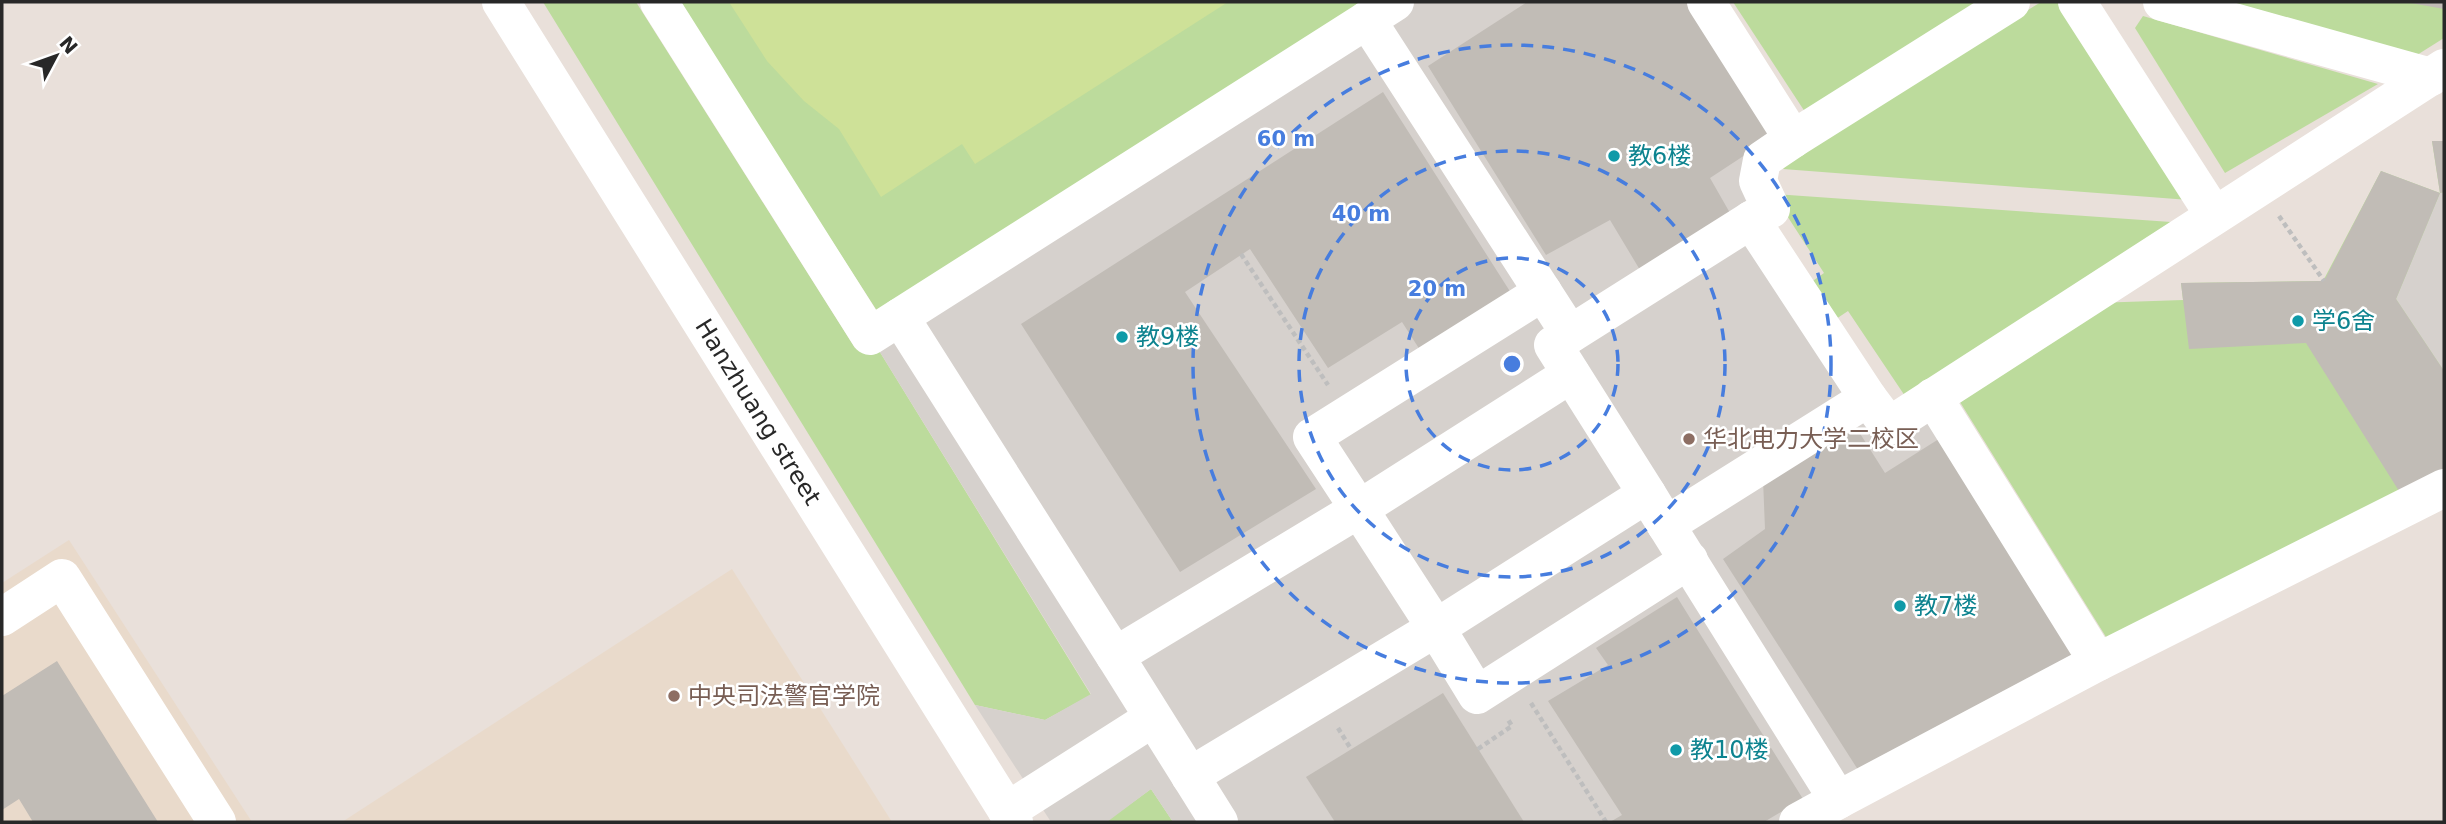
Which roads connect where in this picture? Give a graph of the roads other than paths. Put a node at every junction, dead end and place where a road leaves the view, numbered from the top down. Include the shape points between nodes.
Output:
1 (501, 2) edge
2 (659, 2) edge
3 (1706, 2) edge
4 (2011, 2) edge
5 (2077, 2) edge
6 (2162, 2) edge
7 (1381, 11) edge
8 (2438, 73) edge
9 (1793, 139) junction
10 (2214, 215) junction
11 (1751, 220) junction
12 (1543, 292) junction
13 (900, 317) junction
14 (1570, 334) junction
15 (1571, 374) junction
16 (1868, 397) junction
17 (1933, 397) junction
18 (2444, 488) edge
19 (1359, 509) junction
20 (1657, 510) junction
21 (1689, 561) junction
22 (2, 617) edge
23 (1436, 628) junction
24 (1115, 656) junction
25 (2098, 662) junction
26 (1153, 718) junction
27 (1190, 776) junction
28 (1838, 800) junction
29 (1011, 817) edge
30 (217, 822) edge
31 (1219, 822) edge
32 (1798, 822) edge

1 - 29 street, Hanzhuang street
2 - 13 street via 870,336
3 - 9 street
4 - 9 street
5 - 10 street
6 - 8 street
7 - 12 street
7 - 13 street
8 - 10 street
9 - 11 street via 1762,160 1758,181 1771,209
10 - 17 street
11 - 14 street
11 - 16 street
12 - 14 street
12 - 19 street via 1312,437
13 - 24 street
14 - 15 street via 1553,345
15 - 19 street
15 - 20 street
16 - 17 street via 1889,426
16 - 20 street
17 - 25 street
18 - 25 street
19 - 23 street
19 - 24 street
20 - 21 street
20 - 23 street
21 - 23 street via 1477,695
21 - 28 street
22 - 30 street via 62,578
23 - 27 street
24 - 26 street
25 - 28 street
26 - 27 street
26 - 29 street
27 - 31 street
28 - 32 street

